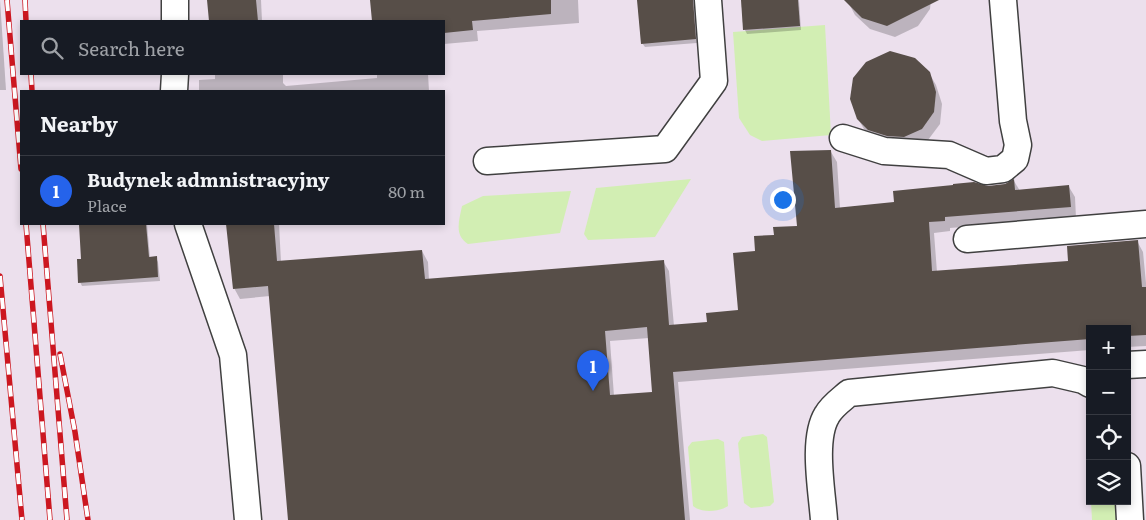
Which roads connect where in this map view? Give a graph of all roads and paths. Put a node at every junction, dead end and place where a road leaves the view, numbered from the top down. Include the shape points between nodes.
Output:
1 (175, 0) edge
2 (708, 0) edge
3 (1003, 0) edge
4 (175, 20) edge
5 (174, 75) edge
6 (174, 90) edge
7 (843, 138) dead end
8 (487, 161) dead end
9 (1146, 224) edge
10 (188, 225) edge
11 (967, 239) dead end
12 (1146, 364) edge
13 (1131, 365) edge
14 (1086, 382) edge
15 (1129, 505) edge
16 (248, 520) edge
17 (824, 520) edge
18 (1130, 520) edge

1 - 4 lane
2 - 8 lane via 714,81 665,150
3 - 7 lane via 1013,121 1018,145 1015,159 1003,169 986,171 949,155 884,151
5 - 6 lane
9 - 11 lane
10 - 16 lane via 233,355
12 - 13 lane
14 - 17 lane via 1053,373 849,393 831,410 820,429 818,443
15 - 18 lane

